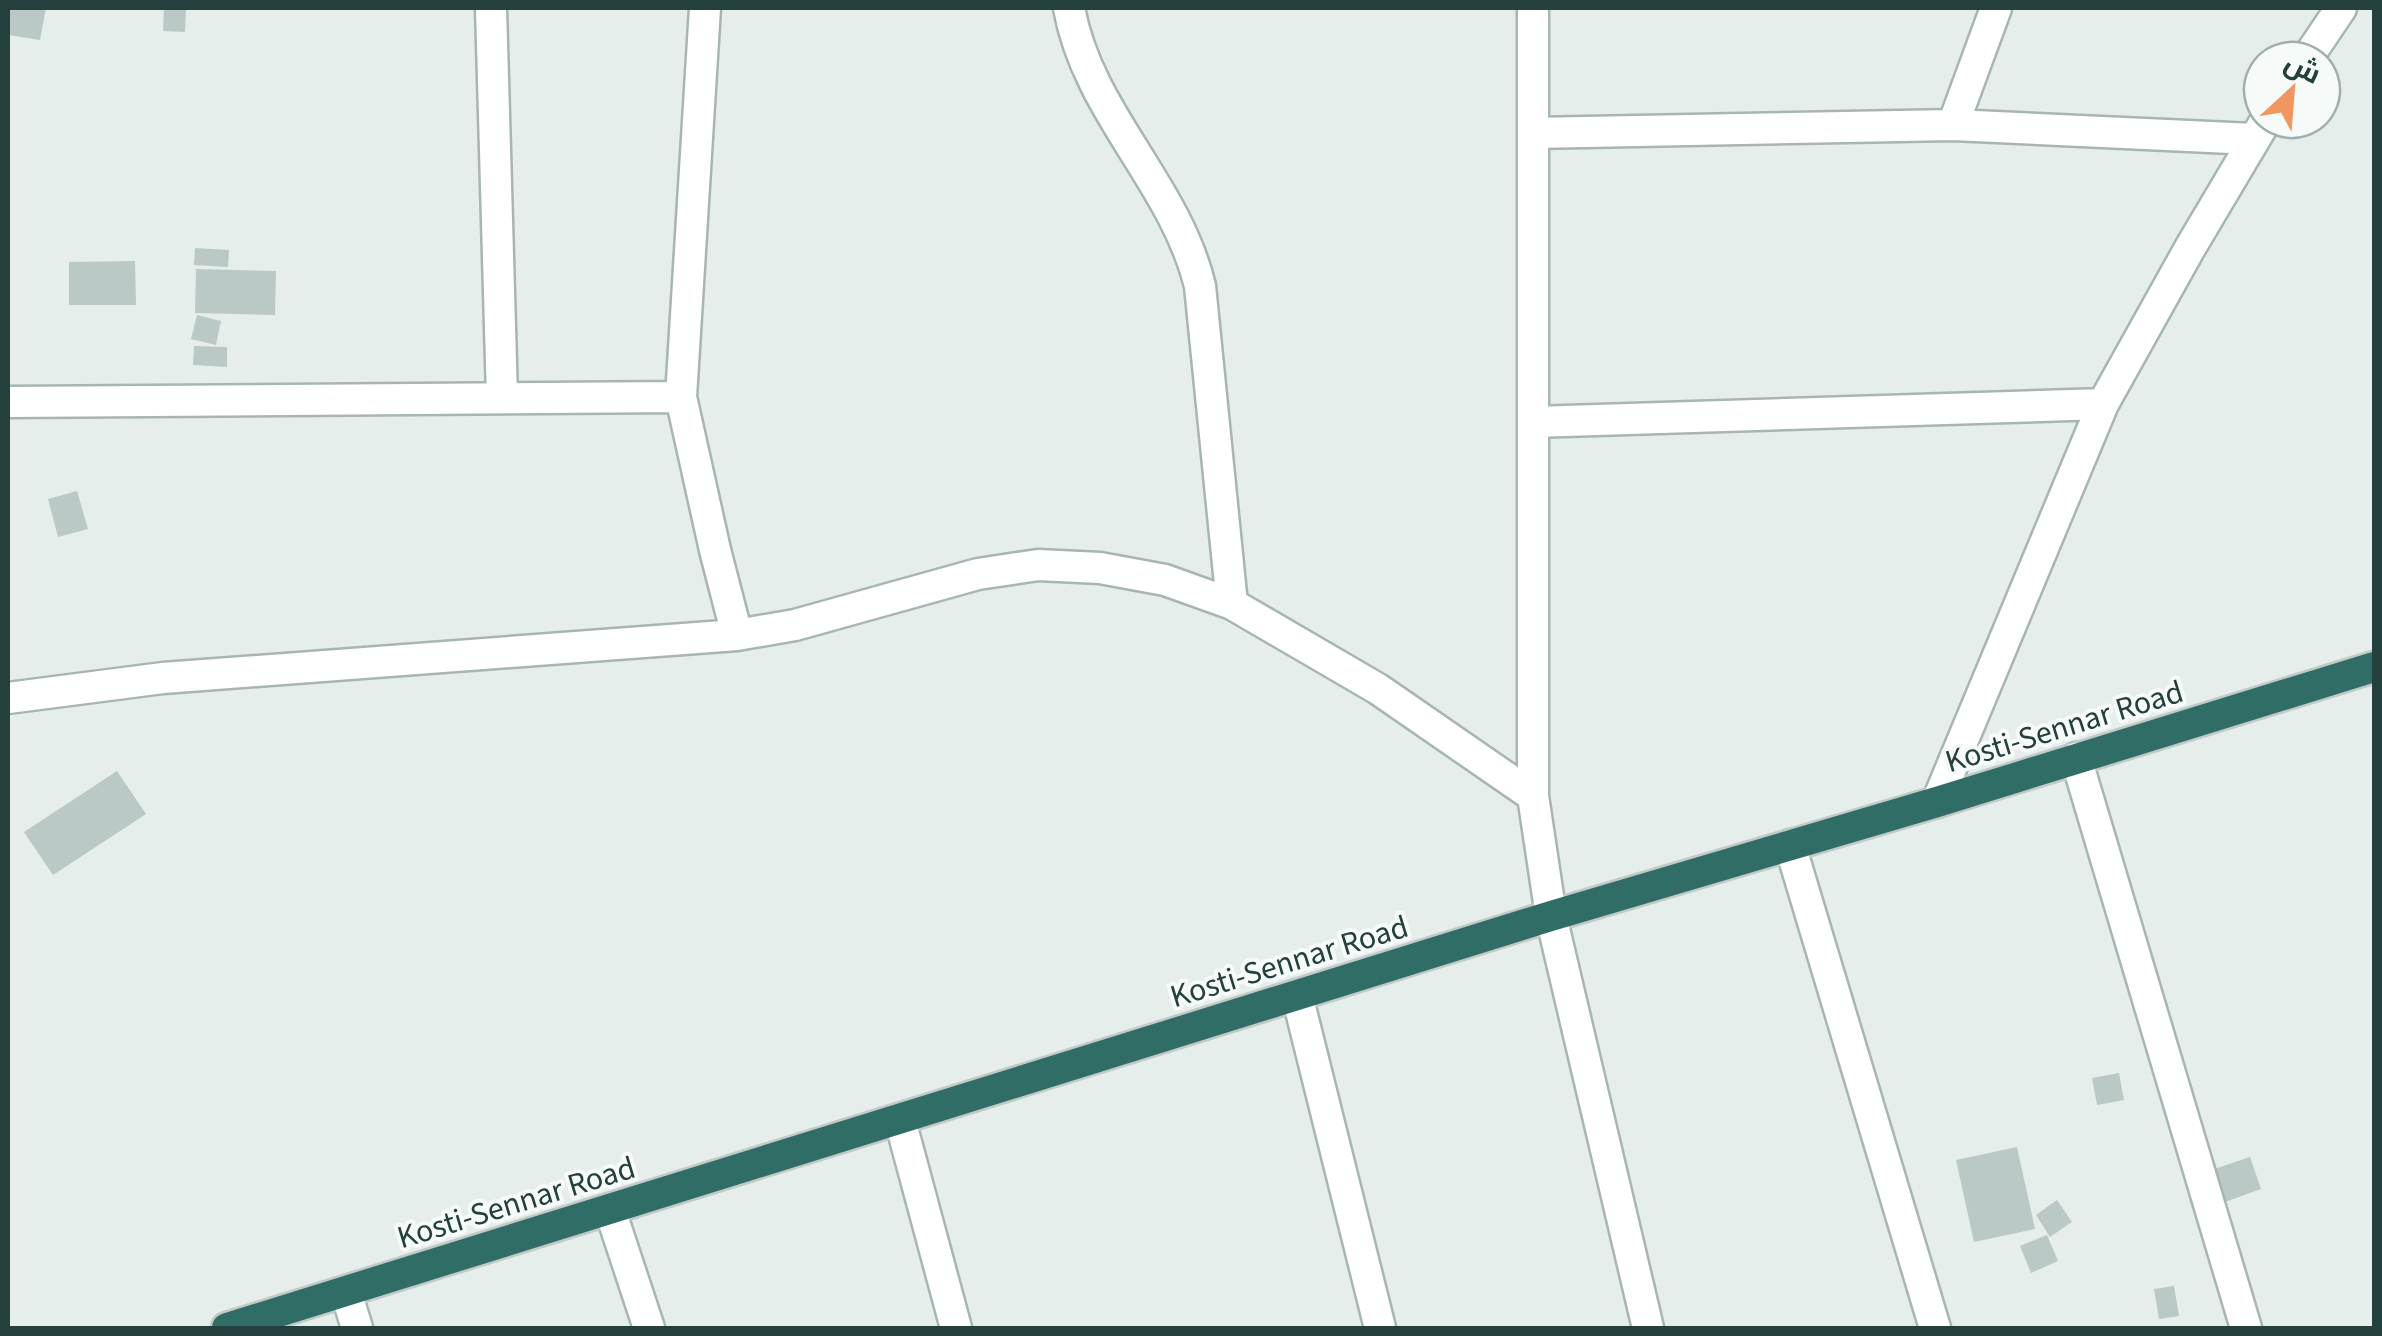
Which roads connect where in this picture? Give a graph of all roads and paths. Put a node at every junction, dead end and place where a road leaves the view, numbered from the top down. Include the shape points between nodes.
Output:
1 (491, 8) edge
2 (705, 8) edge
3 (1069, 8) edge
4 (1534, 8) edge
5 (1996, 8) edge
6 (2342, 8) edge
7 (2320, 40) edge
8 (1953, 125) junction
9 (2242, 130) edge
10 (1533, 133) junction
11 (2254, 140) edge
12 (681, 397) junction
13 (502, 398) junction
14 (8, 402) edge
15 (2103, 404) junction
16 (1533, 422) junction
17 (1232, 604) junction
18 (737, 634) junction
19 (2374, 667) edge
20 (8, 698) edge
21 (2076, 758) junction
22 (1533, 796) junction
23 (1937, 802) junction
24 (1790, 845) junction
25 (1551, 916) junction
26 (1297, 995) junction
27 (900, 1120) junction
28 (610, 1210) junction
29 (346, 1292) junction
30 (227, 1328) edge
31 (357, 1328) edge
32 (649, 1328) edge
33 (956, 1328) edge
34 (1380, 1328) edge
35 (1648, 1328) edge
36 (1935, 1328) edge
37 (2246, 1328) edge

1 - 13 street
2 - 12 street
3 - 17 street via 1099,94 1193,257
4 - 10 street
5 - 8 street
6 - 7 street
8 - 9 street
8 - 10 street
10 - 16 street
11 - 15 street
12 - 13 street
12 - 18 street
13 - 14 street
15 - 16 street
15 - 23 street
16 - 22 street
17 - 18 street via 1165,580 1038,565
17 - 22 street via 1378,689
18 - 20 street via 163,678
19 - 21 highway, Kosti-Sennar Road
21 - 23 highway, Kosti-Sennar Road
21 - 37 street
22 - 25 street
23 - 24 highway, Kosti-Sennar Road
24 - 25 highway, Kosti-Sennar Road
24 - 36 street
25 - 26 highway, Kosti-Sennar Road
25 - 35 street
26 - 27 highway, Kosti-Sennar Road
26 - 34 street
27 - 28 highway, Kosti-Sennar Road
27 - 33 street
28 - 29 highway, Kosti-Sennar Road
28 - 32 street
29 - 30 highway, Kosti-Sennar Road
29 - 31 street

